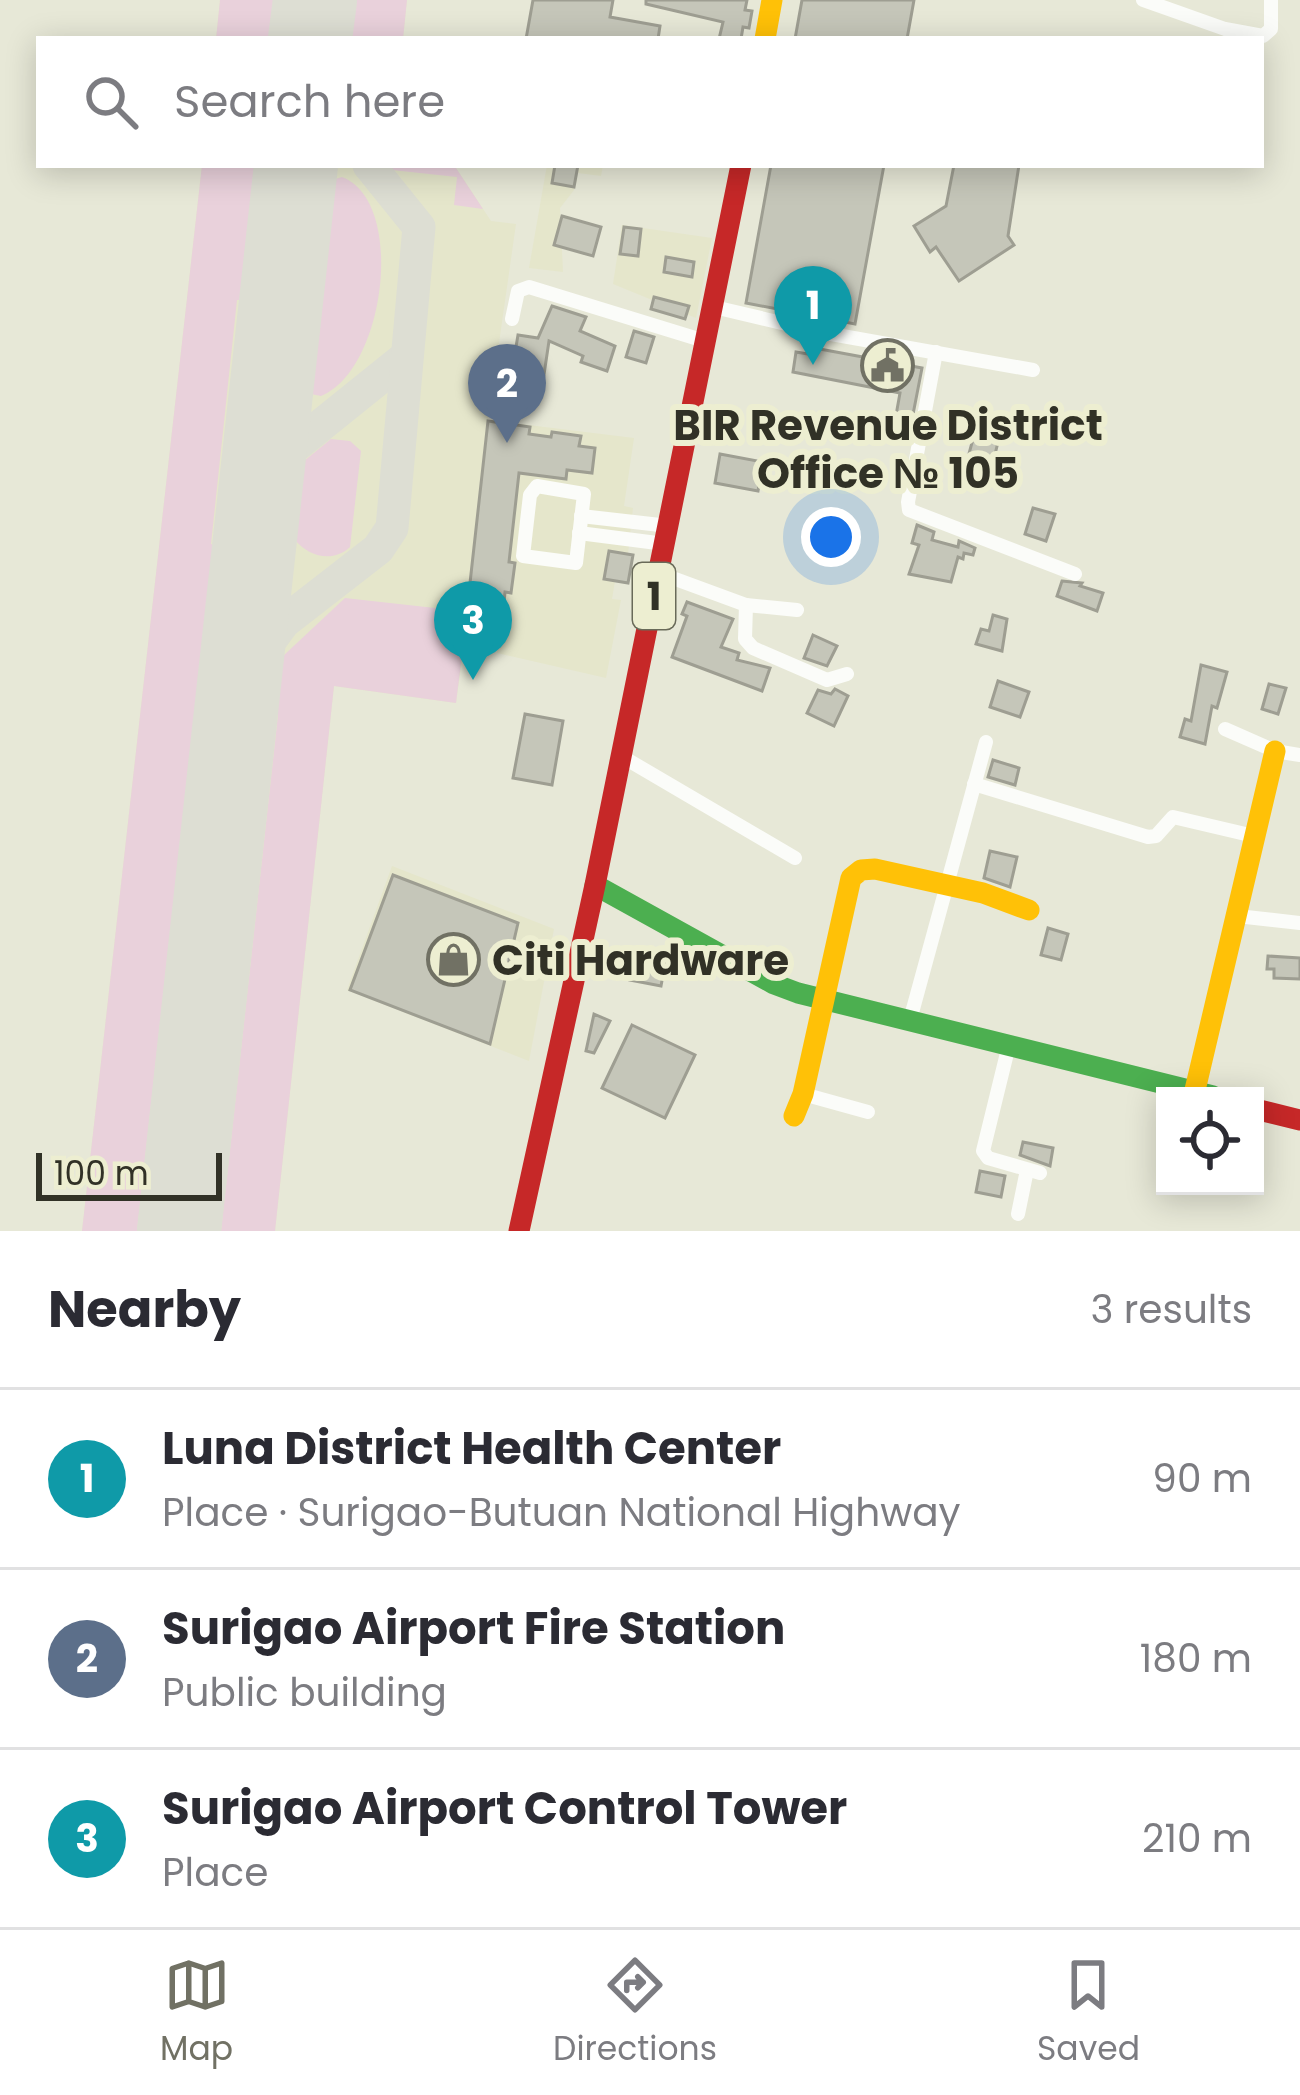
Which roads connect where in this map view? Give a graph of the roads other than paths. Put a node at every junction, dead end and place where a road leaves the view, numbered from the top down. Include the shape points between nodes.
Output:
1 (772, 0) edge
2 (1143, 0) edge
3 (1271, 0) edge
4 (766, 36) edge
5 (740, 168) edge
6 (714, 307) junction
7 (512, 319) dead end
8 (708, 342) junction
9 (936, 352) junction
10 (1033, 370) dead end
11 (580, 525) junction
12 (667, 535) junction
13 (659, 573) junction
14 (1075, 574) dead end
15 (746, 605) junction
16 (796, 610) dead end
17 (847, 674) dead end
18 (1226, 729) dead end
19 (986, 742) dead end
20 (1275, 751) junction
21 (1300, 755) edge
22 (621, 756) junction
23 (974, 784) junction
24 (1254, 836) junction
25 (795, 858) dead end
26 (595, 885) junction
27 (945, 885) junction
28 (1029, 910) dead end
29 (1237, 916) junction
30 (1300, 923) edge
31 (824, 999) junction
32 (910, 1020) junction
33 (1009, 1045) junction
34 (1180, 1087) edge
35 (1205, 1087) edge
36 (799, 1105) joint
37 (1264, 1111) edge
38 (868, 1112) dead end
39 (1300, 1120) edge
40 (1018, 1214) dead end
41 (519, 1231) edge

1 - 4 main road
2 - 3 street via 1263,36 1271,29
5 - 6 main road, 1
6 - 8 main road, 1
6 - 9 street
7 - 8 street via 518,291 529,287
8 - 12 main road, 1
9 - 10 street
9 - 14 street via 909,510
11 - 11 street via 582,491 537,486 523,556 576,562
11 - 12 street
12 - 13 main road, 1
13 - 15 street
13 - 22 main road, 1
15 - 16 street
15 - 17 street via 745,639 753,648 827,680
18 - 20 street
19 - 23 street
20 - 21 street
20 - 24 main road
22 - 25 street
22 - 26 main road, 1
23 - 24 street via 1148,837 1173,818
23 - 27 street
24 - 29 main road
26 - 31 main road via 774,984
26 - 41 main road, 1
27 - 28 main road
27 - 31 main road via 875,869 851,878
27 - 32 street
29 - 30 street
29 - 35 main road
31 - 32 main road
31 - 36 main road
32 - 33 main road
33 - 34 main road
33 - 40 street via 982,1151 1033,1172
36 - 38 street
37 - 39 main road

